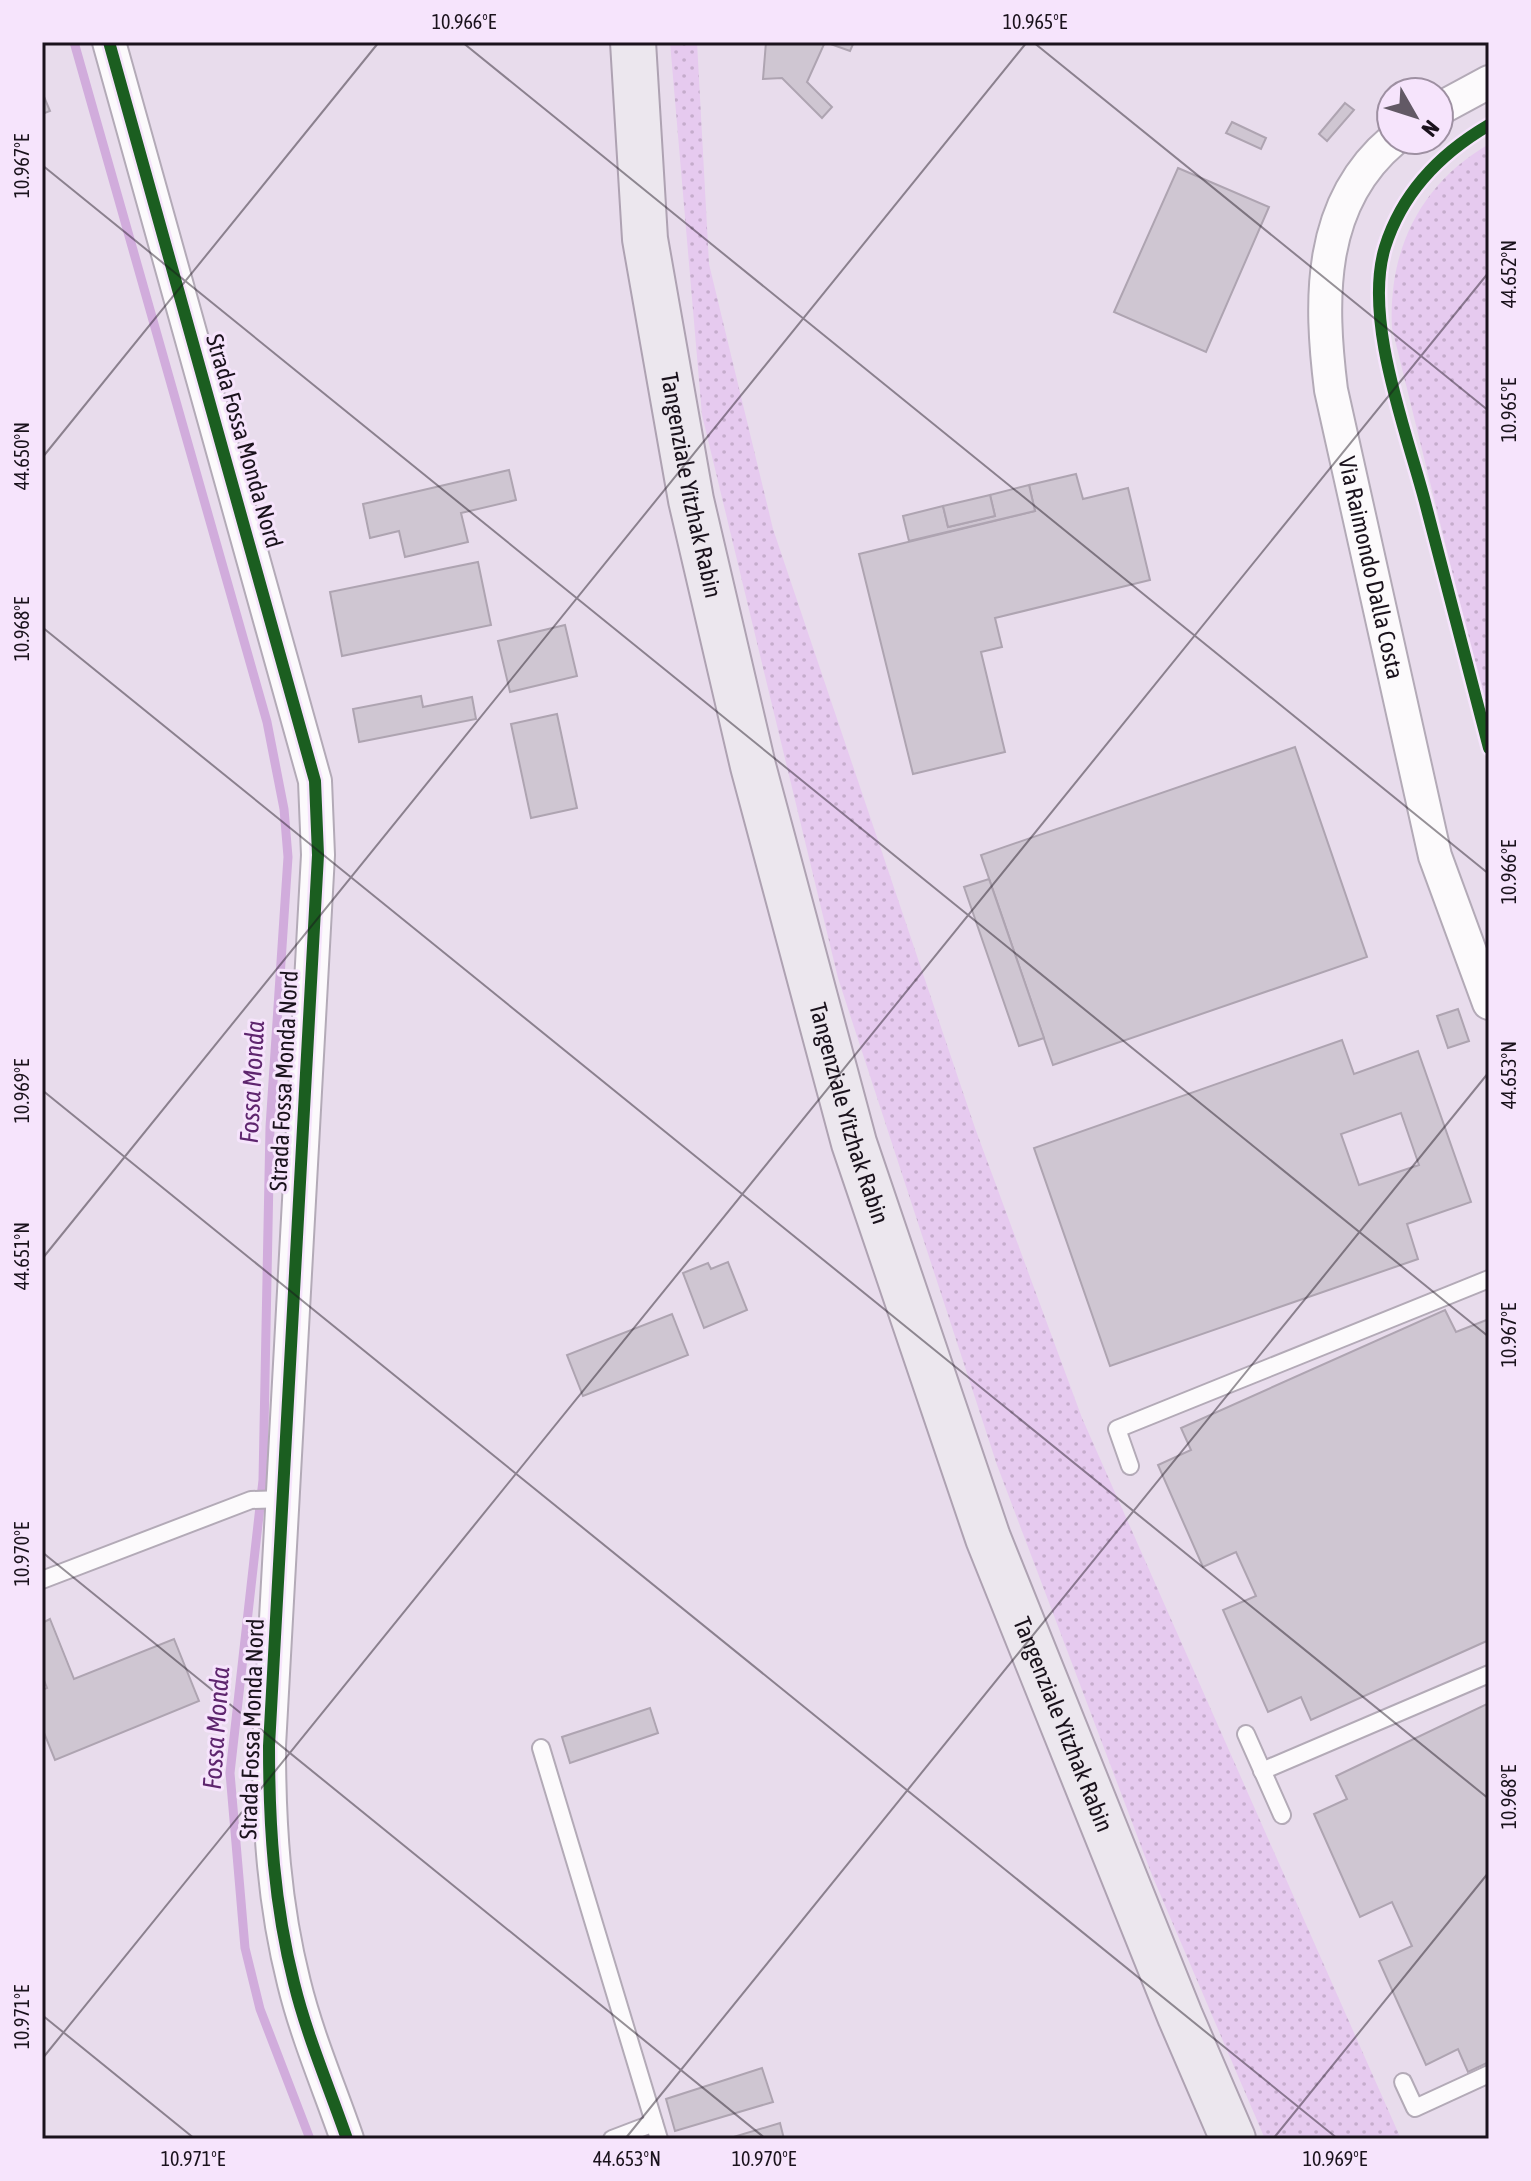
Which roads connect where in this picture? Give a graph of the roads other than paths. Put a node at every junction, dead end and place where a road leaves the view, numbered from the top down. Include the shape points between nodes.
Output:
1 (109, 42) edge
2 (633, 42) edge
3 (1489, 82) edge
4 (1455, 100) edge
5 (1379, 156) edge
6 (1489, 1003) edge
7 (1489, 1279) edge
8 (1130, 1466) dead end
9 (279, 1499) junction
10 (42, 1580) edge
11 (1489, 1674) edge
12 (1246, 1734) dead end
13 (541, 1748) dead end
14 (1262, 1771) junction
15 (1282, 1815) dead end
16 (1489, 2074) edge
17 (1403, 2082) dead end
18 (657, 2131) edge
19 (347, 2139) edge
20 (612, 2139) edge
21 (1233, 2139) edge

1 - 9 street, Strada Fossa Monda Nord via 315,781 318,855
2 - 21 main road, Tangenziale Yitzhak Rabin via 645,239 691,500 753,766 854,1143 988,1538
3 - 4 street
5 - 6 street, Via Raimondo Dalla Costa via 1337,222 1328,250 1323,323 1331,390 1435,856
7 - 8 lane via 1117,1429
9 - 10 lane via 251,1500
9 - 19 street, Strada Fossa Monda Nord via 269,1746 272,1864 294,1983
11 - 14 lane
12 - 14 lane
13 - 18 lane
14 - 15 lane
16 - 17 lane via 1415,2108
18 - 20 lane

